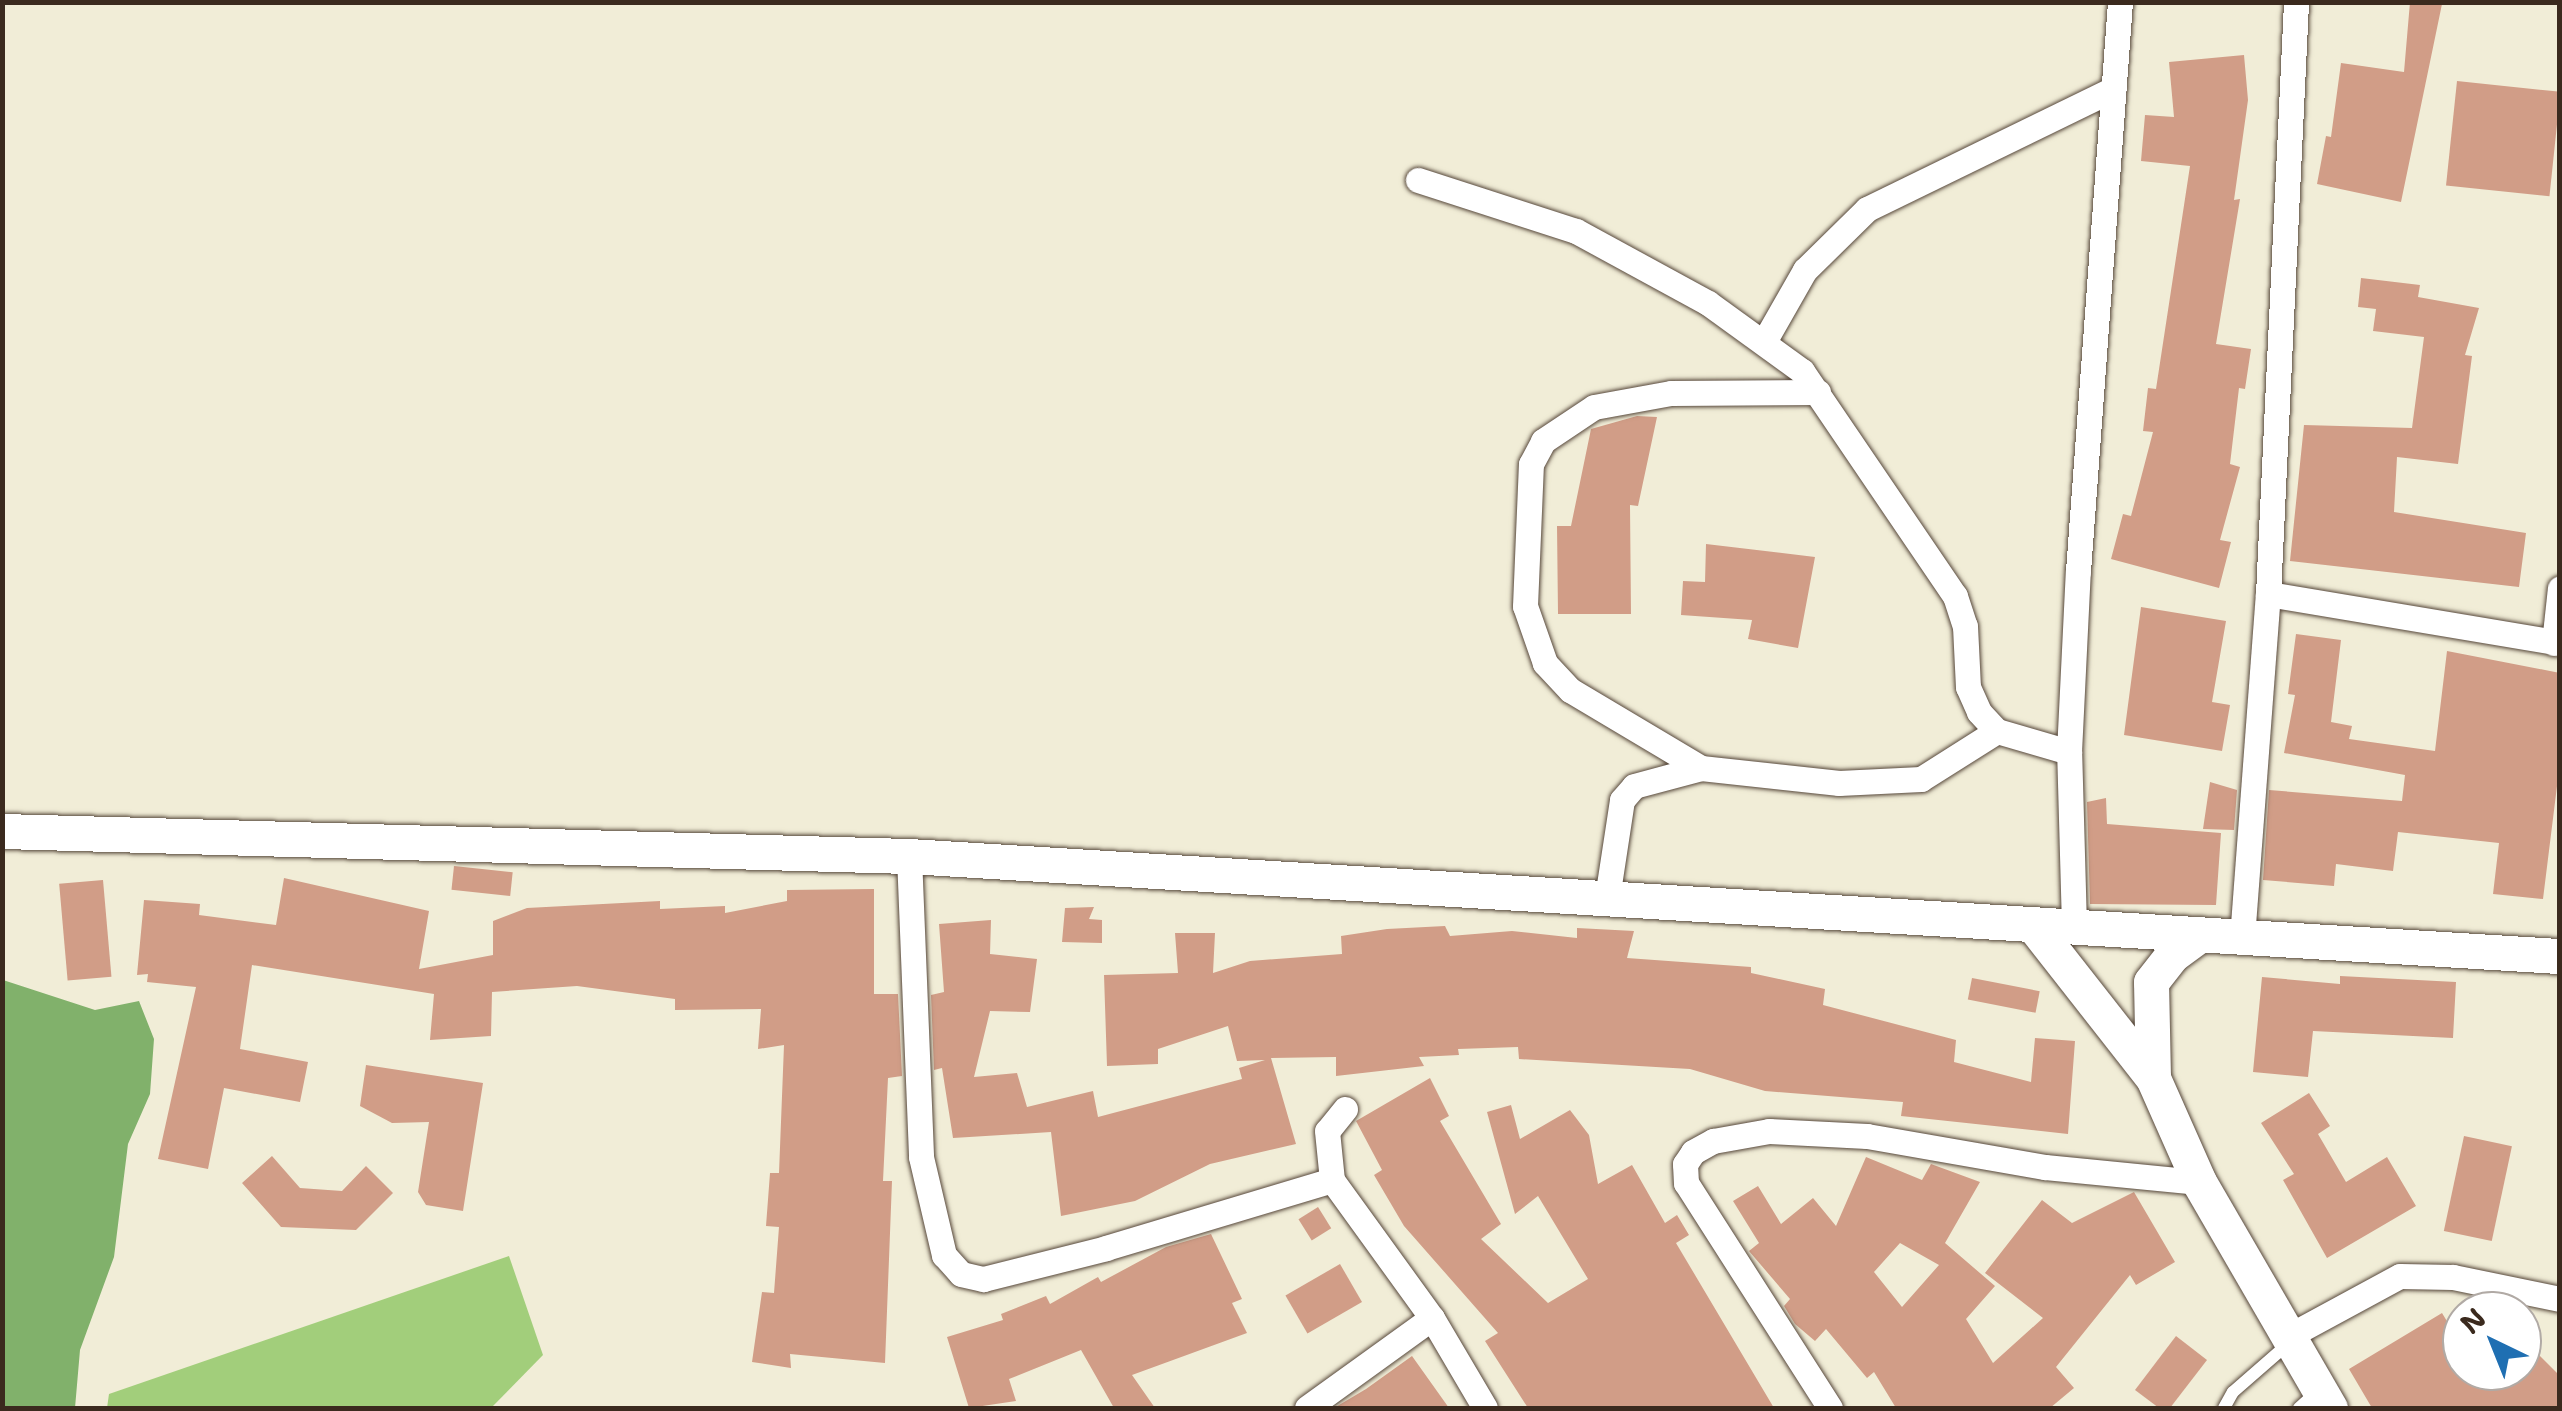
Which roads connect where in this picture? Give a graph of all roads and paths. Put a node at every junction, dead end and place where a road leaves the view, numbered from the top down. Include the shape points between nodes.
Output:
1 (2120, 2) edge
2 (2296, 2) edge
3 (2113, 89) junction
4 (1418, 180) dead end
5 (1765, 340) junction
6 (1818, 392) junction
7 (2560, 588) edge
8 (2268, 594) junction
9 (2557, 643) edge
10 (1997, 731) junction
11 (2069, 752) junction
12 (1701, 768) junction
13 (2, 831) edge
14 (908, 856) junction
15 (1607, 898) junction
16 (2032, 925) junction
17 (2074, 926) junction
18 (2198, 936) junction
19 (2242, 938) junction
20 (2560, 956) edge
21 (2153, 1078) junction
22 (1345, 1109) dead end
23 (1332, 1180) junction
24 (2199, 1182) junction
25 (2560, 1299) edge
26 (1432, 1318) junction
27 (2289, 1339) junction
28 (2316, 1402) edge
29 (1307, 1408) edge
30 (1485, 1408) edge
31 (1830, 1408) edge
32 (2224, 1408) edge

1 - 3 street
2 - 8 street
3 - 5 street via 1866,209 1806,270
3 - 11 street
4 - 5 street via 1576,230
5 - 6 street
6 - 10 street via 1956,596 1966,626 1968,687
6 - 12 street via 1672,393 1594,407 1543,440 1531,464 1524,606 1545,663 1570,690
7 - 9 street
8 - 9 street
8 - 19 street
10 - 11 street
10 - 12 street via 1944,770 1881,785
11 - 17 street
12 - 15 street via 1634,786 1622,800
13 - 14 main road
14 - 15 main road
14 - 23 street via 920,1157 944,1255 961,1274 983,1279
15 - 16 main road
16 - 17 main road
16 - 21 main road
17 - 18 main road
18 - 19 main road
18 - 21 main road via 2151,982
19 - 20 main road
21 - 24 main road
22 - 23 street via 1327,1131
23 - 26 street
24 - 27 main road
24 - 31 street via 2045,1166 1867,1136 1769,1131 1714,1141 1693,1152 1685,1164 1686,1183
25 - 27 street via 2453,1277 2400,1276
26 - 29 street
26 - 30 street
27 - 28 main road
27 - 32 lane via 2232,1392

